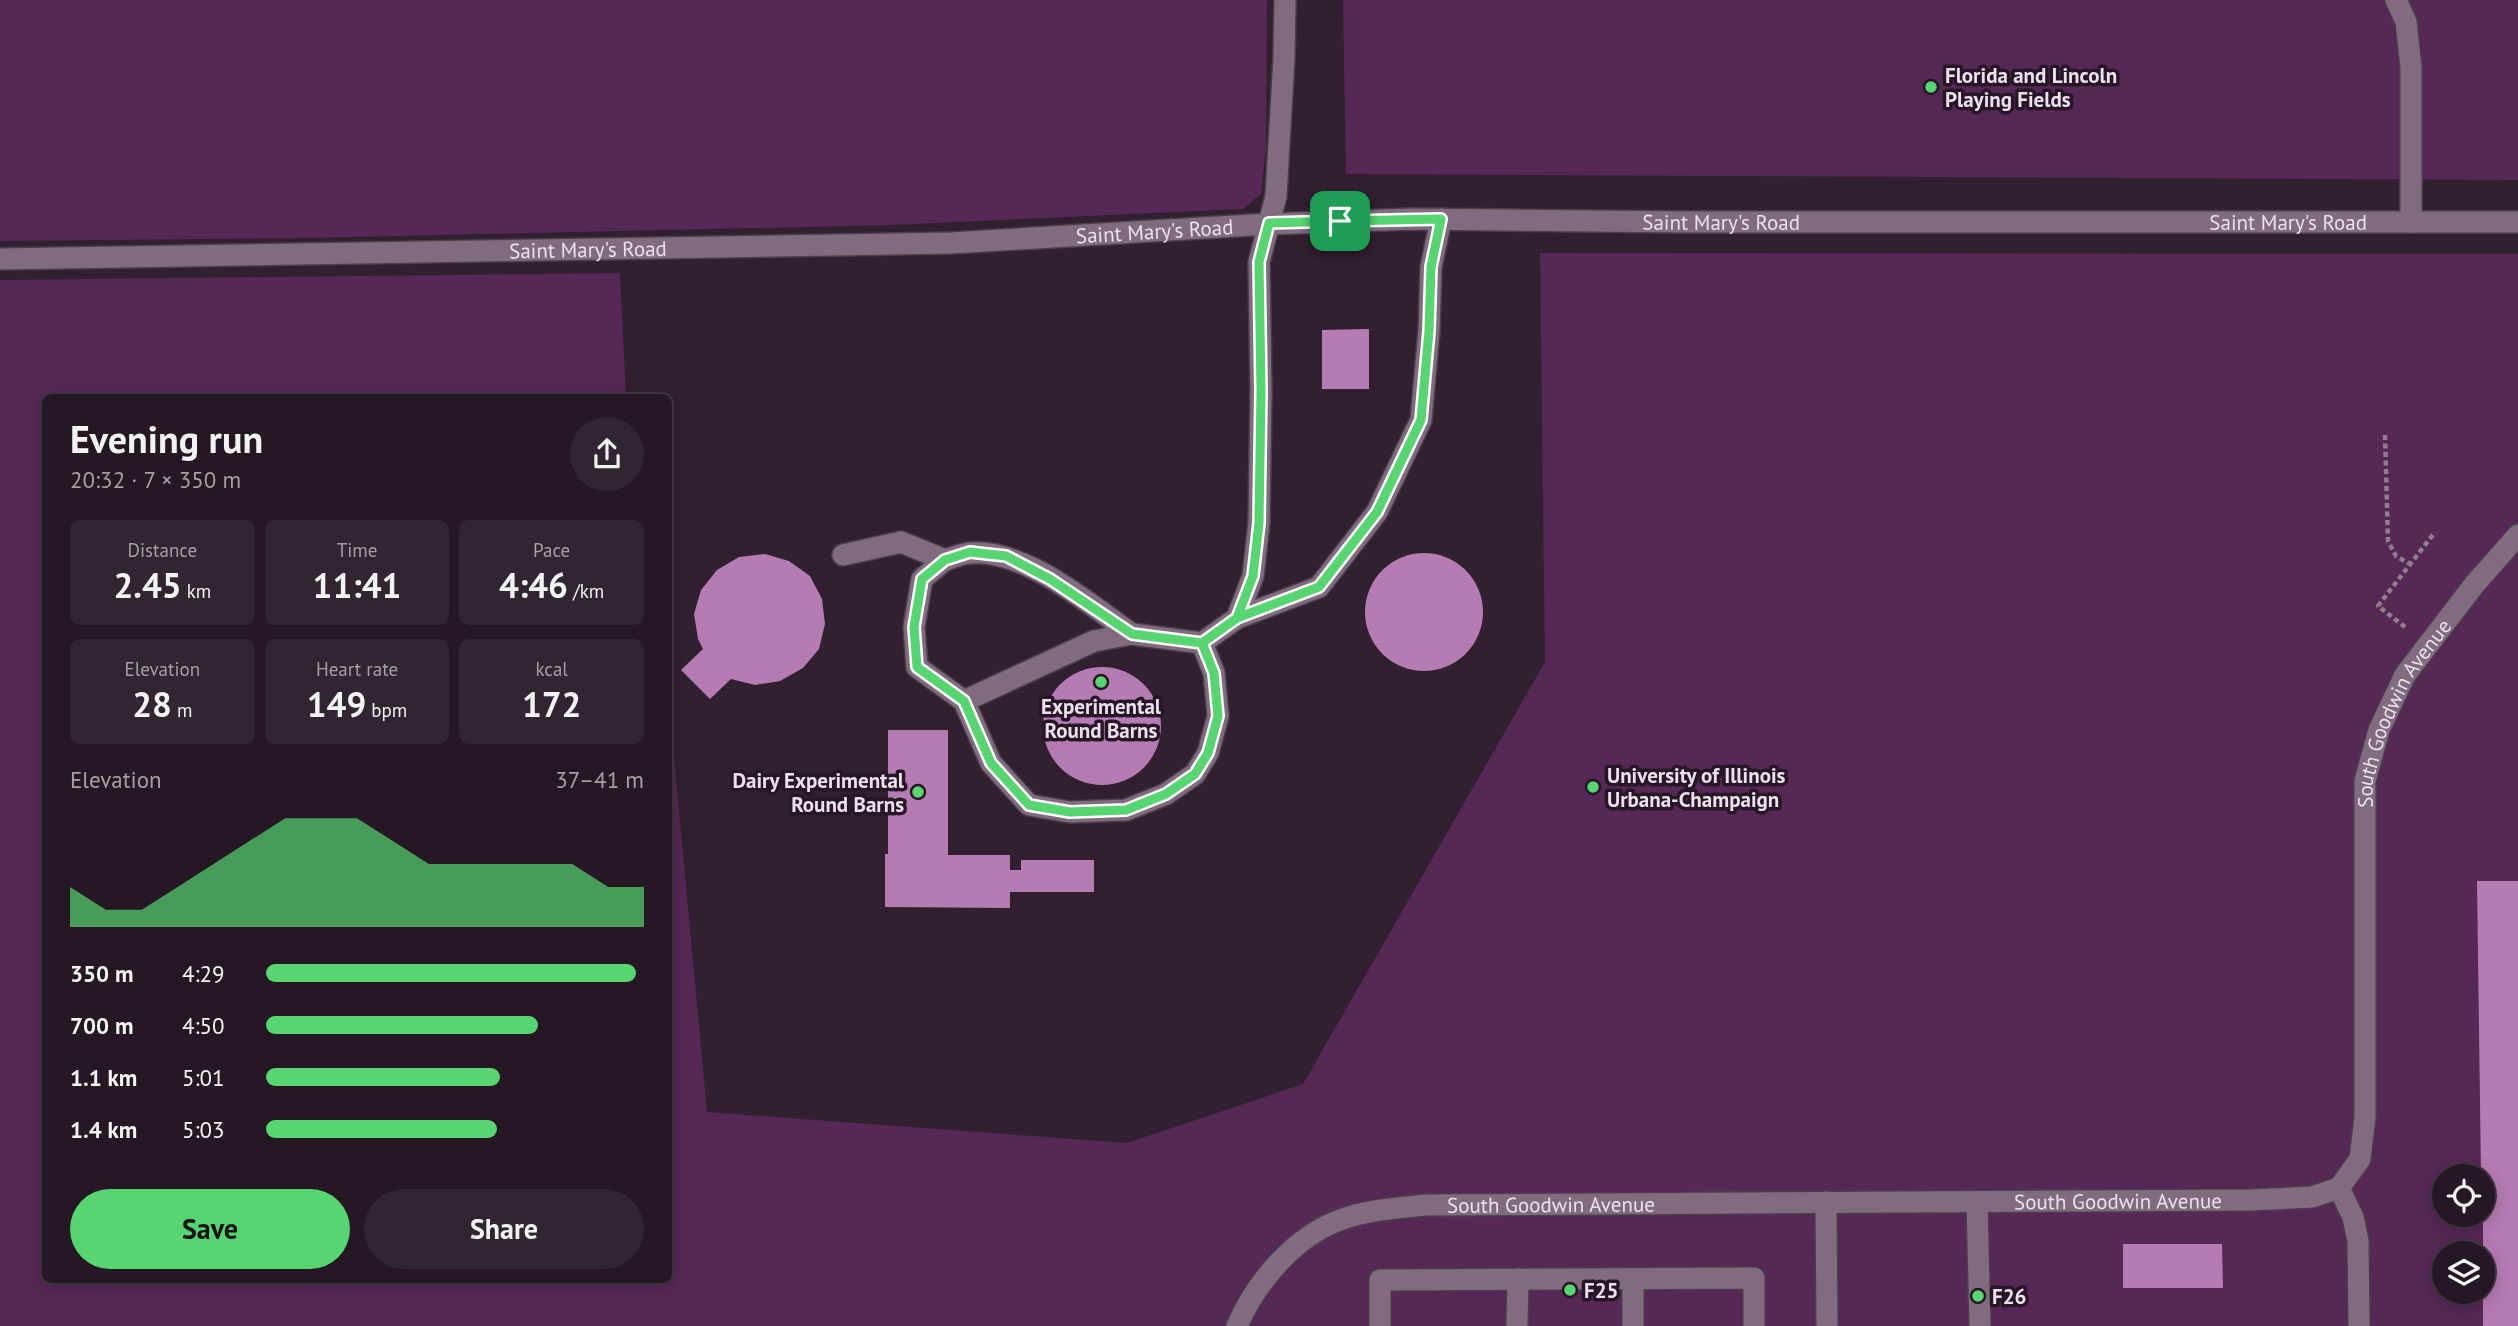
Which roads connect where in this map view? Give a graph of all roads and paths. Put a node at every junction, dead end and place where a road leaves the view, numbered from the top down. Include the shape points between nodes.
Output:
1 (1285, 0) edge
2 (2396, 0) edge
3 (1441, 219) junction
4 (2411, 222) junction
5 (2518, 222) edge
6 (1269, 223) junction
7 (0, 259) edge
8 (2385, 435) dead end
9 (2435, 532) dead end
10 (2518, 536) edge
11 (843, 555) dead end
12 (945, 560) junction
13 (2410, 564) junction
14 (1237, 618) junction
15 (1132, 634) junction
16 (1202, 643) junction
17 (2428, 645) junction
18 (964, 701) junction
19 (2339, 1188) junction
20 (1826, 1202) junction
21 (1977, 1202) junction
22 (1518, 1279) junction
23 (1633, 1279) junction
24 (1237, 1326) edge
25 (1380, 1326) edge
26 (1517, 1326) edge
27 (1633, 1326) edge
28 (1754, 1326) edge
29 (1827, 1326) edge
30 (1980, 1326) edge
31 (2359, 1326) edge

1 - 6 street via 1276,196
2 - 4 street via 2406,22 2411,67
3 - 4 street, Saint Mary's Road
3 - 6 street, Saint Mary's Road
3 - 14 street via 1431,267 1421,420 1377,512 1319,587
4 - 5 street, Saint Mary's Road
6 - 7 street, Saint Mary's Road via 951,243
6 - 14 street via 1259,262 1259,523 1253,576
8 - 13 path via 2388,541 2396,556
9 - 13 path
10 - 17 street, South Goodwin Avenue
11 - 12 street via 901,542
12 - 15 street via 970,552 1006,556 1050,579
12 - 18 street via 922,579 914,627 917,667
13 - 17 path via 2378,606
14 - 16 street
15 - 16 street
15 - 18 street via 1094,641
16 - 18 street via 1214,673 1218,716 1208,753 1195,774 1166,794 1126,810 1070,812 1029,805 991,763
17 - 19 street, South Goodwin Avenue via 2405,675 2379,730 2365,781 2365,1117 2360,1159
19 - 21 street, South Goodwin Avenue via 2312,1197 2251,1200
19 - 31 street via 2358,1241
20 - 21 street, South Goodwin Avenue
20 - 24 street, South Goodwin Avenue via 1425,1205 1381,1210 1340,1220 1310,1235 1265,1279
20 - 29 street
21 - 30 street
22 - 23 street
22 - 25 street via 1380,1280
22 - 26 street
23 - 27 street
23 - 28 street via 1754,1278

